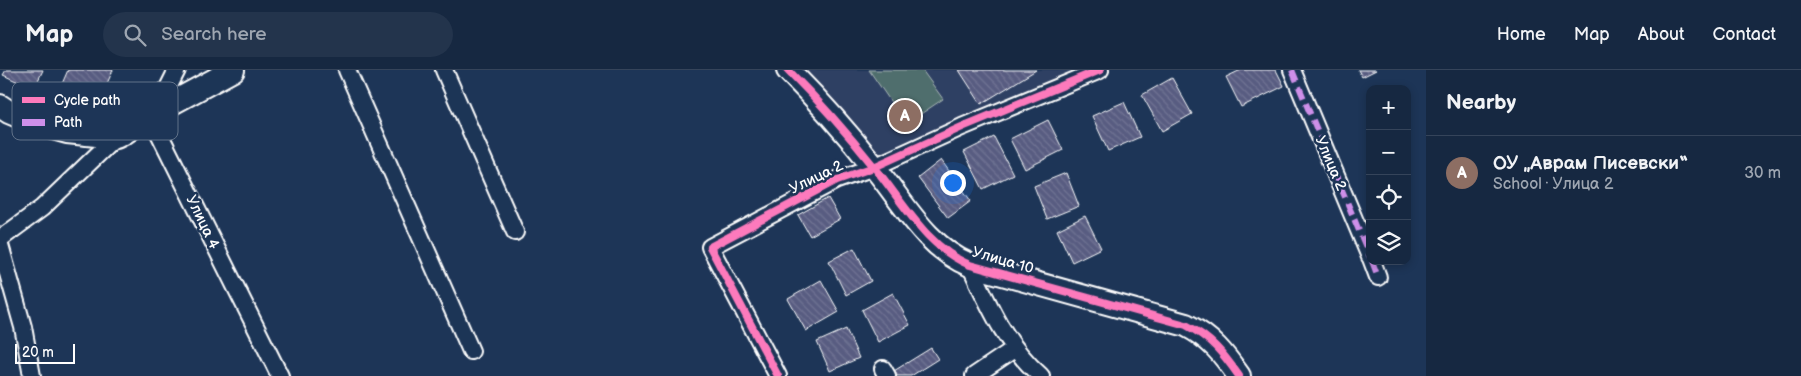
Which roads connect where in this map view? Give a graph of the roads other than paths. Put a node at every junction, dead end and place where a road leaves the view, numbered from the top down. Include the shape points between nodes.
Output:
1 (177, 70) edge
2 (233, 70) edge
3 (347, 70) edge
4 (444, 70) edge
5 (788, 70) edge
6 (1100, 70) edge
7 (1292, 70) edge
8 (171, 82) edge
9 (178, 100) edge
10 (0, 106) edge
11 (12, 113) edge
12 (112, 140) edge
13 (162, 140) edge
14 (874, 167) junction
15 (515, 232) dead end
16 (0, 239) edge
17 (0, 245) edge
18 (1366, 247) edge
19 (1374, 265) edge
20 (970, 266) junction
21 (1378, 277) dead end
22 (1014, 349) junction
23 (471, 351) dead end
24 (32, 376) edge
25 (280, 376) edge
26 (778, 376) edge
27 (974, 376) edge
28 (1041, 376) edge
29 (1239, 376) edge

1 - 8 street
2 - 9 street
3 - 23 street
4 - 15 street
5 - 14 street, Улица 10
6 - 14 street, Улица 2
7 - 18 street, Улица 2
10 - 11 street
12 - 16 street via 42,208
13 - 25 street, Улица 4
14 - 20 street, Улица 10 via 923,230 941,248
14 - 26 street, Улица 2 via 837,180 710,247
17 - 24 street via 23,327
19 - 21 street
20 - 22 street via 992,314
20 - 29 street, Улица 10 via 1186,325 1203,333
22 - 27 street
22 - 28 street

